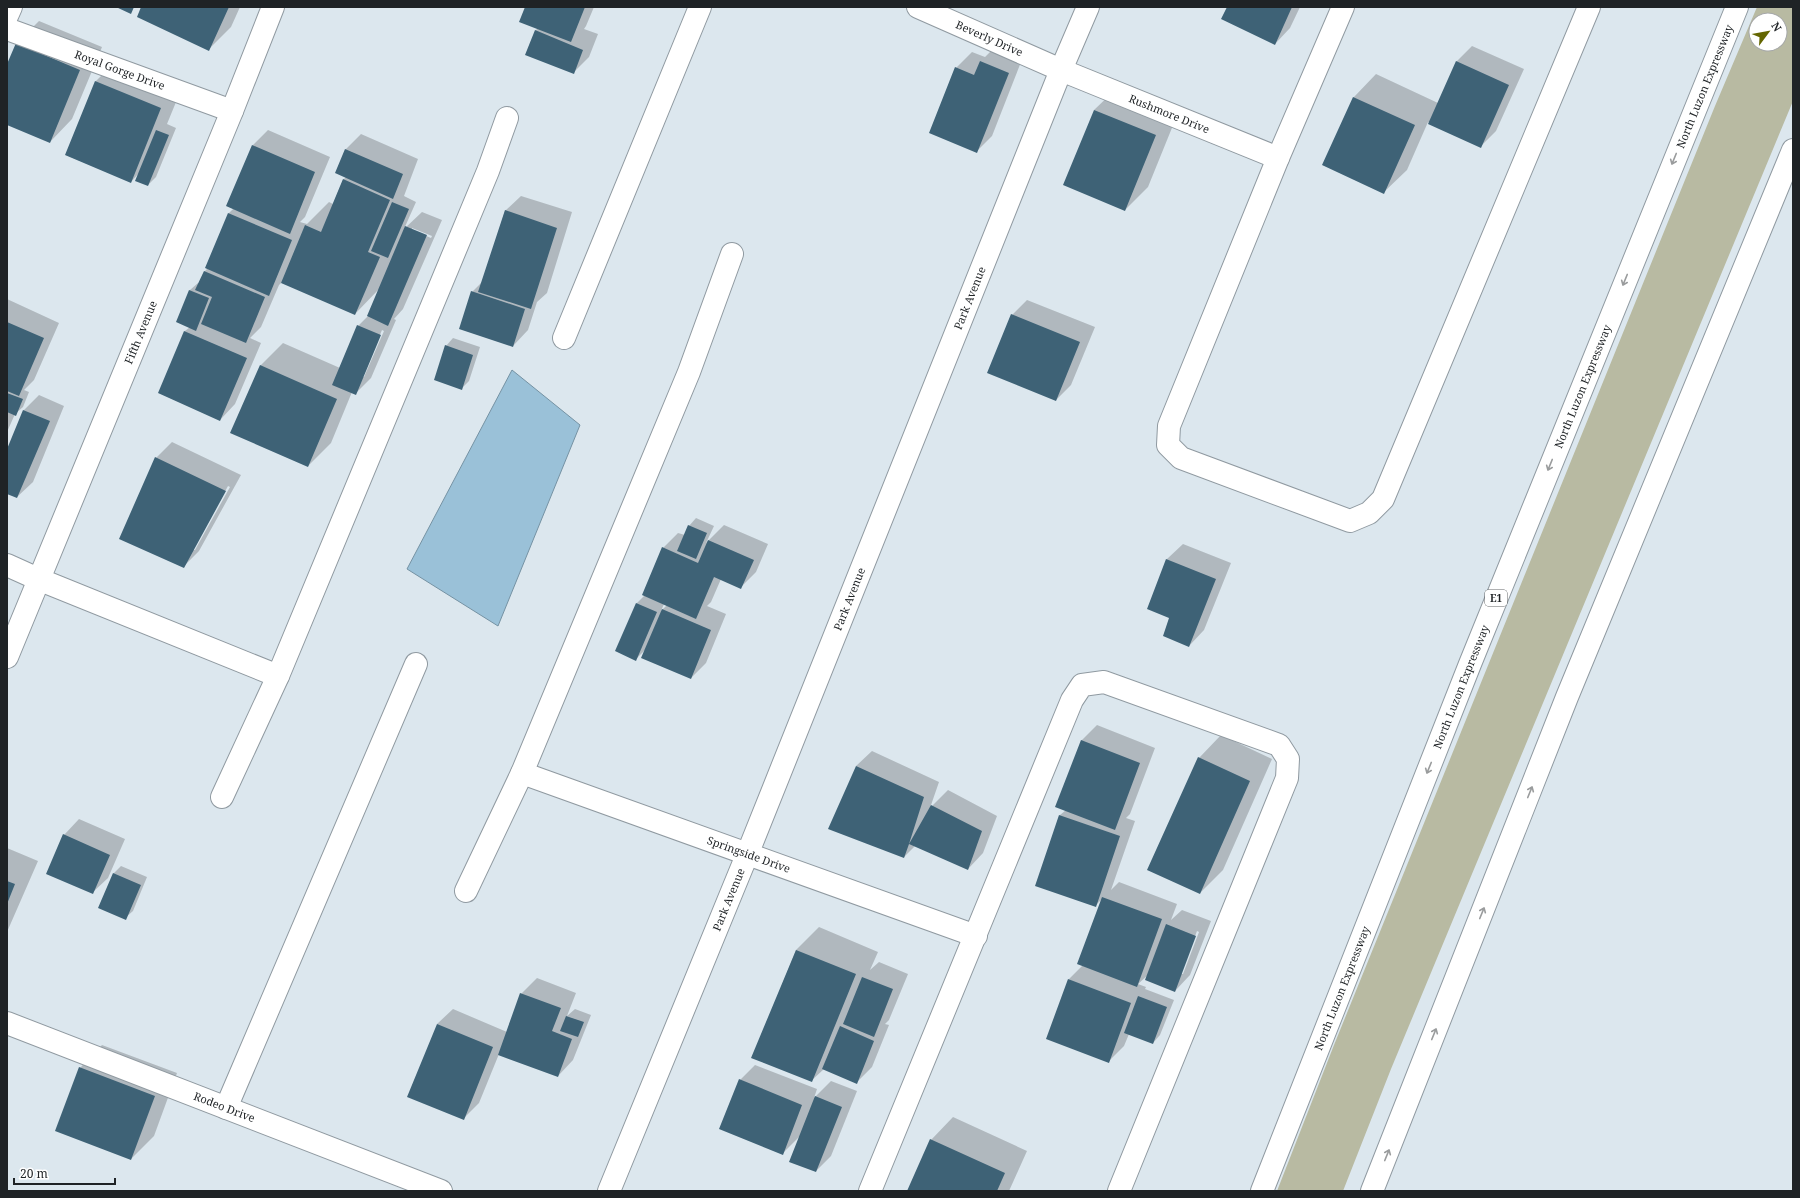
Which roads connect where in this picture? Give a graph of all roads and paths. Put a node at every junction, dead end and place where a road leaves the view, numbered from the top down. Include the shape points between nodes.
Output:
1 (11, 7) edge
2 (273, 7) edge
3 (700, 7) edge
4 (918, 7) edge
5 (1088, 7) edge
6 (1343, 7) edge
7 (1589, 7) edge
8 (1737, 7) edge
9 (7, 16) edge
10 (7, 29) edge
11 (1061, 70) junction
12 (232, 111) junction
13 (507, 118) dead end
14 (1793, 150) edge
15 (1278, 158) junction
16 (732, 254) dead end
17 (564, 338) dead end
18 (7, 565) edge
19 (38, 579) junction
20 (7, 657) edge
21 (416, 664) dead end
22 (278, 676) junction
23 (522, 773) junction
24 (222, 797) dead end
25 (747, 855) junction
26 (466, 891) dead end
27 (976, 936) junction
28 (7, 1023) edge
29 (226, 1108) junction
30 (441, 1191) edge
31 (608, 1191) edge
32 (870, 1191) edge
33 (1119, 1191) edge
34 (1262, 1191) edge
35 (1372, 1191) edge

1 - 9 main road
2 - 12 main road, Fifth Avenue
3 - 17 main road
4 - 11 main road, Beverly Drive
5 - 11 main road, Park Avenue
6 - 15 main road
7 - 15 main road via 1383,500 1369,514 1350,521 1181,458 1168,445 1169,426
8 -> 34 main road, North Luzon Expressway / E1 via 1467,672
10 - 12 main road, Royal Gorge Drive
11 - 15 main road, Rushmore Drive
11 - 25 main road, Park Avenue
12 - 19 main road, Fifth Avenue
13 - 22 main road via 488,171
35 -> 14 main road via 1567,697
16 - 23 main road via 688,372
18 - 19 main road
19 - 20 main road, Fifth Avenue
19 - 22 main road
21 - 29 main road
22 - 24 main road
23 - 25 main road, Springside Drive
23 - 26 main road
25 - 27 main road, Springside Drive
25 - 31 main road, Park Avenue
27 - 32 main road
27 - 33 main road via 1072,700 1082,685 1104,682 1111,684 1279,745 1288,759 1287,778
28 - 29 main road, Rodeo Drive
29 - 30 main road, Rodeo Drive

